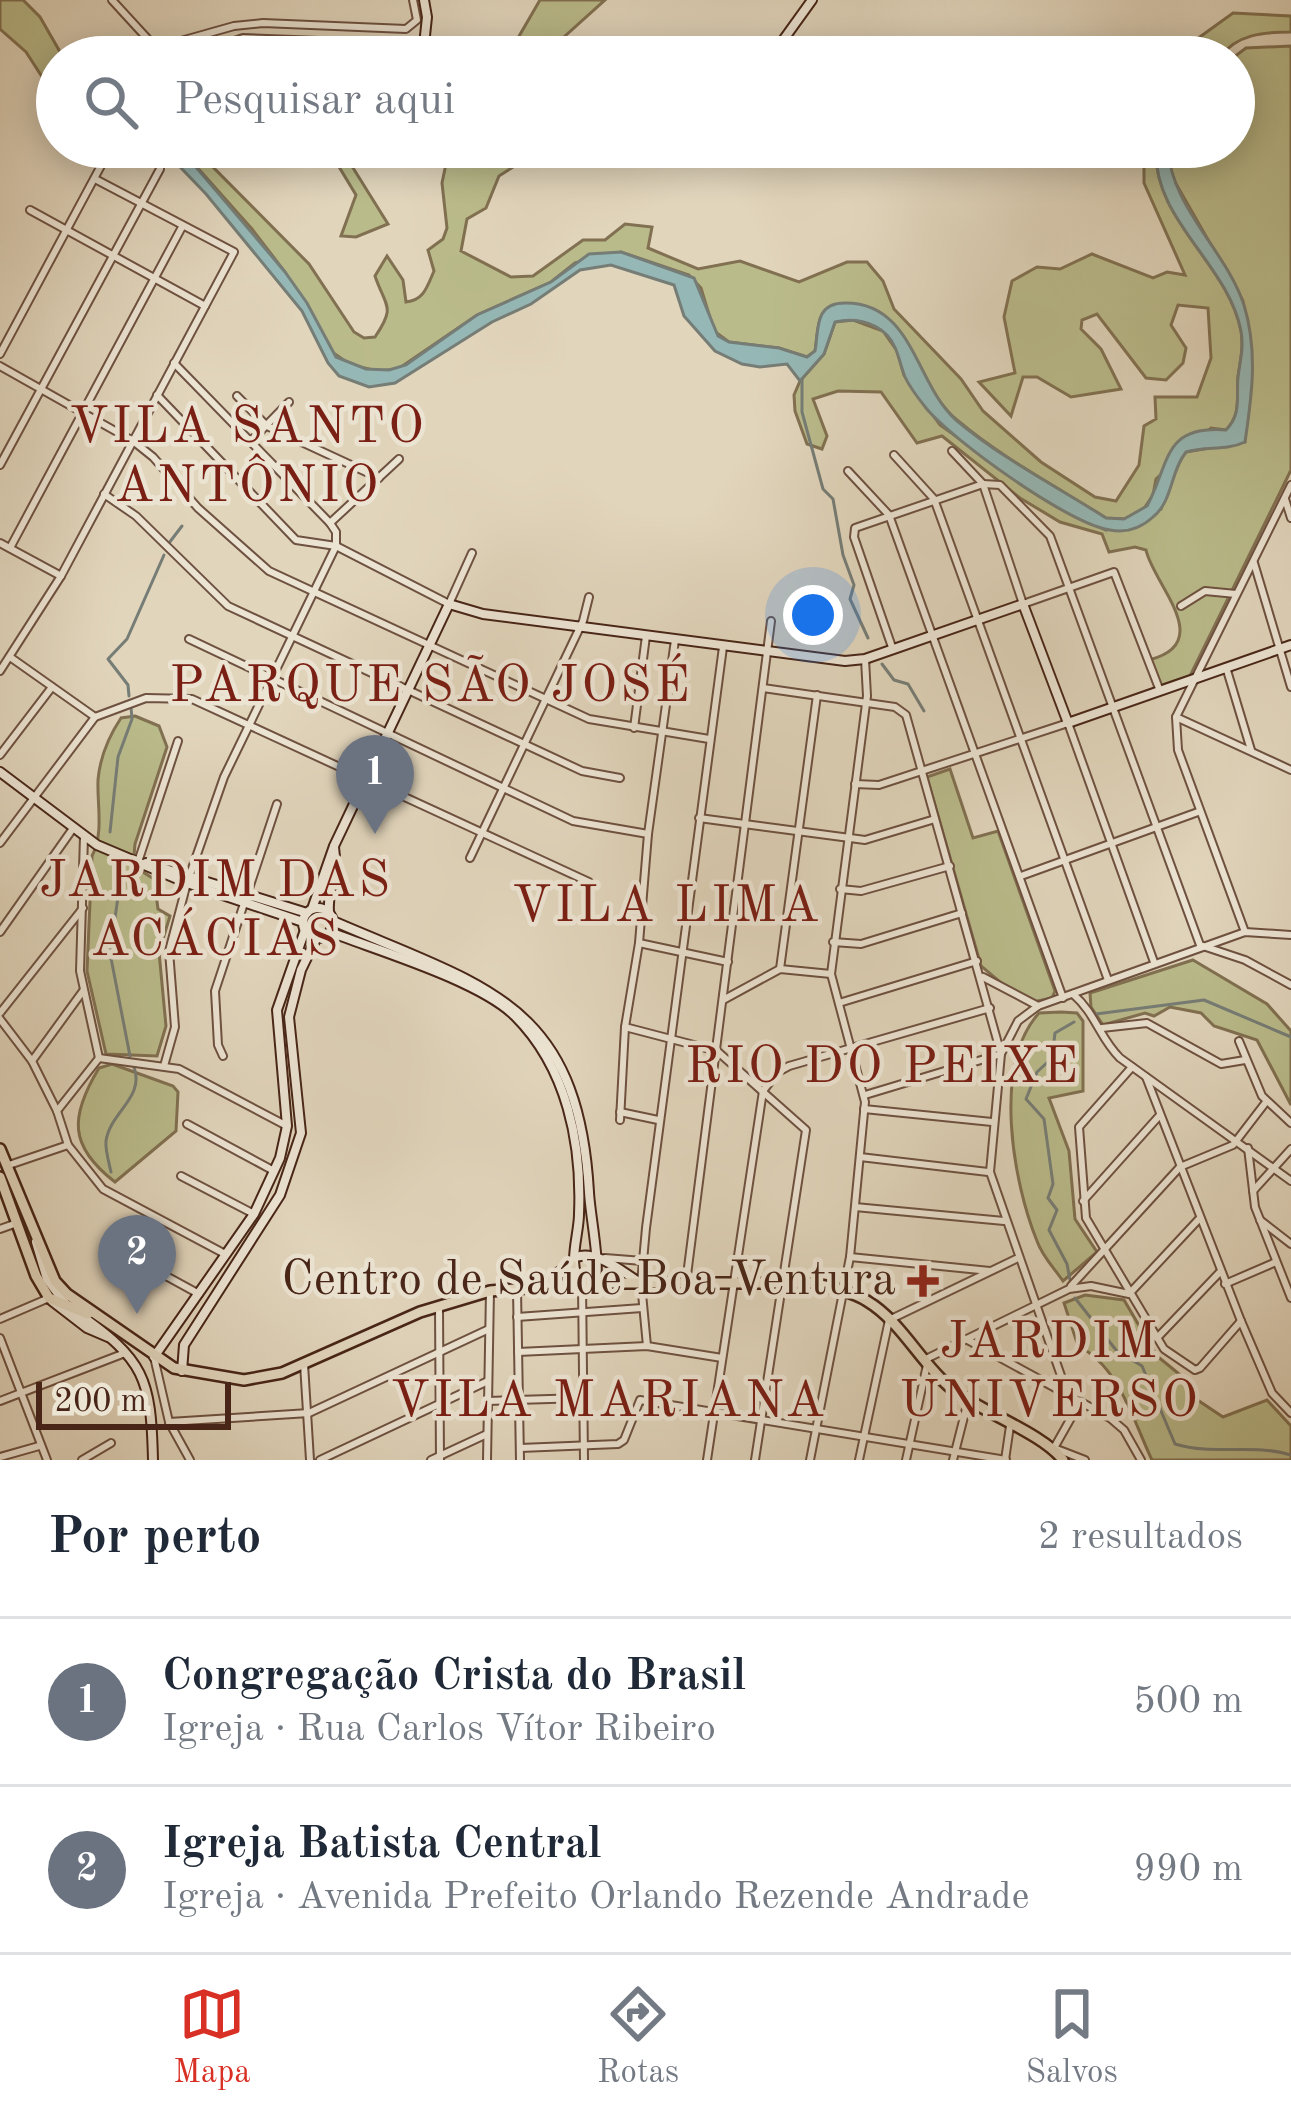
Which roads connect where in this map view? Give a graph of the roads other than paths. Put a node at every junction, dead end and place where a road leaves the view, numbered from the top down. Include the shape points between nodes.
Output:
1 (112, 0) edge
2 (413, 0) edge
3 (424, 0) edge
4 (812, 0) edge
5 (145, 36) edge
6 (204, 36) edge
7 (421, 36) edge
8 (786, 36) edge
9 (102, 168) edge
10 (160, 169) dead end
11 (97, 180) junction
12 (141, 204) junction
13 (30, 211) dead end
14 (182, 227) junction
15 (68, 231) junction
16 (112, 256) junction
17 (154, 278) junction
18 (206, 306) junction
19 (0, 354) edge
20 (174, 363) junction
21 (0, 366) edge
22 (42, 389) junction
23 (157, 395) junction
24 (237, 396) dead end
25 (289, 402) dead end
26 (84, 412) junction
27 (267, 426) junction
28 (251, 440) junction
29 (133, 441) junction
30 (952, 451) dead end
31 (894, 455) dead end
32 (399, 459) dead end
33 (0, 465) edge
34 (848, 471) dead end
35 (379, 478) junction
36 (987, 483) junction
37 (1291, 485) edge
38 (104, 494) junction
39 (1287, 496) edge
40 (934, 499) junction
41 (889, 515) junction
42 (1291, 518) edge
43 (330, 523) junction
44 (0, 543) edge
45 (336, 546) junction
46 (10, 548) junction
47 (472, 554) dead end
48 (1253, 560) junction
49 (61, 576) junction
50 (1069, 587) junction
51 (314, 594) junction
52 (1236, 594) junction
53 (589, 597) dead end
54 (449, 604) junction
55 (1023, 604) junction
56 (1181, 606) dead end
57 (975, 620) junction
58 (771, 622) dead end
59 (580, 627) junction
60 (646, 636) junction
61 (932, 636) junction
62 (294, 637) junction
63 (190, 639) dead end
64 (675, 640) junction
65 (1286, 646) edge
66 (430, 647) junction
67 (722, 647) junction
68 (893, 650) junction
69 (767, 654) junction
70 (10, 657) junction
71 (866, 659) junction
72 (1226, 667) junction
73 (0, 670) edge
74 (1194, 679) junction
75 (273, 681) junction
76 (52, 687) junction
77 (1291, 687) edge
78 (763, 688) junction
79 (1160, 691) junction
80 (409, 692) junction
81 (817, 695) junction
82 (545, 701) junction
83 (865, 702) junction
84 (1114, 707) junction
85 (95, 717) junction
86 (1176, 717) junction
87 (1068, 724) junction
88 (251, 725) junction
89 (634, 728) junction
90 (662, 732) junction
91 (388, 735) junction
92 (709, 739) junction
93 (1022, 740) junction
94 (178, 741) dead end
95 (524, 746) junction
96 (1251, 752) junction
97 (977, 754) junction
98 (0, 755) edge
99 (1291, 770) edge
100 (0, 772) edge
101 (923, 772) junction
102 (620, 778) dead end
103 (367, 779) junction
104 (854, 784) junction
105 (503, 790) junction
106 (33, 797) junction
107 (277, 804) dead end
108 (1199, 812) junction
109 (699, 818) junction
110 (935, 819) junction
111 (746, 824) junction
112 (74, 826) junction
113 (1156, 828) junction
114 (798, 831) junction
115 (482, 833) junction
116 (648, 833) junction
117 (85, 835) junction
118 (847, 839) junction
119 (0, 843) edge
120 (1111, 844) junction
121 (334, 846) junction
122 (470, 858) dead end
123 (1067, 859) junction
124 (138, 862) junction
125 (950, 866) junction
126 (1021, 876) junction
127 (188, 880) junction
128 (589, 882) dead end
129 (840, 889) junction
130 (246, 899) junction
131 (83, 907) junction
132 (962, 913) junction
133 (331, 917) junction
134 (307, 918) junction
135 (0, 932) edge
136 (330, 932) junction
137 (1245, 932) junction
138 (1291, 935) edge
139 (317, 938) junction
140 (833, 942) junction
141 (639, 944) junction
142 (1200, 945) junction
143 (684, 953) junction
144 (728, 962) junction
145 (976, 962) junction
146 (1154, 962) junction
147 (780, 969) junction
148 (831, 974) junction
149 (981, 975) junction
150 (1108, 980) junction
151 (1291, 985) edge
152 (83, 990) junction
153 (1073, 994) junction
154 (1063, 998) junction
155 (723, 1000) junction
156 (839, 1003) junction
157 (1038, 1006) junction
158 (990, 1008) junction
159 (0, 1016) edge
160 (625, 1027) junction
161 (1102, 1028) junction
162 (672, 1039) junction
163 (1239, 1041) dead end
164 (853, 1048) junction
165 (717, 1051) junction
166 (1001, 1054) junction
167 (223, 1056) dead end
168 (99, 1058) junction
169 (1245, 1060) junction
170 (32, 1061) junction
171 (164, 1066) junction
172 (1132, 1067) junction
173 (1147, 1077) junction
174 (763, 1091) junction
175 (865, 1095) junction
176 (1266, 1102) junction
177 (864, 1109) junction
178 (57, 1111) junction
179 (1160, 1114) junction
180 (659, 1121) junction
181 (993, 1122) junction
182 (1291, 1123) edge
183 (187, 1124) dead end
184 (287, 1126) junction
185 (1237, 1141) junction
186 (68, 1145) junction
187 (1248, 1148) junction
188 (0, 1149) edge
189 (1291, 1149) edge
190 (860, 1156) junction
191 (9, 1165) junction
192 (1180, 1168) junction
193 (1275, 1168) junction
194 (274, 1171) junction
195 (990, 1172) junction
196 (181, 1176) dead end
197 (0, 1178) edge
198 (1291, 1181) edge
199 (1253, 1191) junction
200 (1082, 1201) junction
201 (855, 1207) junction
202 (254, 1214) junction
203 (1198, 1219) junction
204 (1260, 1220) junction
205 (1004, 1221) junction
206 (17, 1223) junction
207 (0, 1229) edge
208 (35, 1239) junction
209 (1291, 1244) edge
210 (1105, 1251) junction
211 (124, 1253) dead end
212 (227, 1255) junction
213 (597, 1257) junction
214 (850, 1257) junction
215 (1018, 1259) junction
216 (574, 1261) junction
217 (643, 1262) junction
218 (1276, 1262) junction
219 (990, 1270) junction
220 (1220, 1272) junction
221 (641, 1282) junction
222 (734, 1282) junction
223 (782, 1282) junction
224 (582, 1283) junction
225 (595, 1283) junction
226 (686, 1283) junction
227 (1225, 1284) junction
228 (1289, 1285) edge
229 (537, 1286) junction
230 (517, 1288) junction
231 (1069, 1289) junction
232 (844, 1290) junction
233 (490, 1292) junction
234 (199, 1294) junction
235 (1129, 1294) junction
236 (1291, 1298) edge
237 (51, 1300) junction
238 (439, 1305) junction
239 (1035, 1306) junction
240 (69, 1307) junction
241 (642, 1308) junction
242 (582, 1313) junction
243 (517, 1317) junction
244 (0, 1319) edge
245 (105, 1320) junction
246 (889, 1320) junction
247 (1241, 1321) junction
248 (489, 1329) junction
249 (170, 1336) junction
250 (110, 1337) junction
251 (0, 1338) edge
252 (1157, 1338) junction
253 (966, 1339) junction
254 (184, 1345) junction
255 (647, 1346) junction
256 (583, 1349) junction
257 (518, 1352) junction
258 (125, 1353) junction
259 (439, 1353) junction
260 (154, 1357) junction
261 (722, 1358) junction
262 (925, 1363) junction
263 (304, 1364) junction
264 (182, 1371) junction
265 (488, 1381) junction
266 (1067, 1393) junction
267 (21, 1395) junction
268 (583, 1398) junction
269 (0, 1400) edge
270 (518, 1400) junction
271 (488, 1401) junction
272 (1080, 1401) junction
273 (968, 1402) junction
274 (439, 1404) junction
275 (715, 1412) junction
276 (309, 1413) junction
277 (1291, 1413) edge
278 (763, 1417) junction
279 (169, 1422) junction
280 (1010, 1426) junction
281 (816, 1429) junction
282 (487, 1435) junction
283 (863, 1436) junction
284 (111, 1442) dead end
285 (910, 1444) junction
286 (39, 1446) junction
287 (584, 1446) junction
288 (520, 1448) junction
289 (1054, 1448) junction
290 (954, 1456) edge
291 (0, 1457) edge
292 (437, 1459) edge
293 (47, 1460) edge
294 (82, 1460) edge
295 (153, 1460) edge
296 (190, 1460) edge
297 (310, 1460) edge
298 (320, 1460) edge
299 (487, 1460) edge
300 (520, 1460) edge
301 (584, 1460) edge
302 (707, 1460) edge
303 (755, 1460) edge
304 (810, 1460) edge
305 (859, 1460) edge
306 (906, 1460) edge
307 (1005, 1460) edge
308 (1064, 1460) edge
309 (1085, 1460) edge
310 (1141, 1460) edge

1 - 5 street
2 - 6 street via 417,20 406,29 248,25
3 - 7 street
4 - 8 street
9 - 11 street
10 - 12 street
11 - 12 street
11 - 15 street
12 - 14 street
12 - 16 street
13 - 15 street
14 - 17 street
14 - 18 street via 234,252
15 - 16 street
15 - 19 street
16 - 17 street
16 - 22 street
17 - 18 street
17 - 26 street
18 - 20 street
20 - 23 street
20 - 28 street
21 - 22 street
22 - 26 street
22 - 33 street
23 - 29 street
23 - 45 street via 296,541
24 - 27 street
25 - 27 street
26 - 29 street
26 - 46 street
27 - 28 street
27 - 35 street
28 - 43 street
29 - 38 street
29 - 51 street via 269,572
30 - 36 street
31 - 40 street
32 - 35 street
34 - 41 street
35 - 43 street
36 - 40 street
36 - 50 street via 1000,484 1046,530
36 - 55 street
37 - 39 street
38 - 49 street
38 - 62 street via 228,607
39 - 42 street
39 - 48 street
40 - 41 street
40 - 57 street
41 - 61 street
41 - 68 street via 855,528 854,537
43 - 45 street
44 - 46 street
45 - 51 street
45 - 54 street
46 - 49 street
47 - 54 street
48 - 52 street
48 - 65 street
49 - 70 street
50 - 55 street
50 - 79 street via 1114,572
50 - 84 street
51 - 62 street
51 - 66 street
52 - 56 street via 1205,591
52 - 74 street
53 - 59 street
54 - 59 street
54 - 66 street
55 - 57 street
55 - 87 street
57 - 61 street
57 - 93 street
58 - 69 street
59 - 60 street
59 - 82 street
60 - 64 street
60 - 89 street
61 - 68 street
61 - 97 street
62 - 75 street
62 - 80 street
63 - 75 street
64 - 67 street
64 - 90 street
65 - 72 street
65 - 77 street
66 - 80 street
66 - 82 street
67 - 69 street
67 - 92 street
68 - 71 street
69 - 71 street
69 - 78 street
70 - 73 street
70 - 76 street
71 - 83 street
72 - 74 street
72 - 96 street
74 - 79 street
74 - 86 street
75 - 88 street
75 - 91 street
76 - 85 street
76 - 98 street
78 - 81 street
78 - 111 street
79 - 84 street
80 - 91 street
80 - 95 street
81 - 83 street
81 - 114 street
82 - 89 street
82 - 95 street
83 - 101 street via 906,715
83 - 104 street
84 - 87 street
84 - 113 street
85 - 88 street via 146,698 192,699
85 - 106 street
86 - 96 street
86 - 108 street
87 - 93 street
87 - 120 street
88 - 103 street
88 - 127 street
89 - 90 street
90 - 92 street
90 - 116 street
91 - 103 street
91 - 105 street
92 - 109 street
93 - 97 street
93 - 123 street
94 - 124 street
95 - 102 street
95 - 105 street
96 - 99 street
97 - 101 street
97 - 126 street
100 - 106 street
101 - 104 street
101 - 110 street
103 - 115 street
103 - 121 street
104 - 118 street
105 - 115 street
105 - 116 street via 573,821
106 - 112 street
106 - 119 street
107 - 130 street
108 - 113 street
108 - 137 street
109 - 111 street
109 - 143 street
110 - 118 street
110 - 125 street
111 - 114 street
111 - 144 street
112 - 117 street
112 - 135 street
113 - 120 street
113 - 142 street
114 - 118 street
114 - 147 street
115 - 122 street
115 - 128 street
116 - 141 street
117 - 124 street
117 - 131 street
118 - 129 street
120 - 123 street
120 - 146 street
121 - 133 street
121 - 134 street
123 - 126 street
123 - 150 street
124 - 127 street
125 - 129 street via 861,891
125 - 132 street
126 - 154 street
127 - 130 street
127 - 171 street via 170,951 175,1027
129 - 140 street
130 - 134 street
130 - 167 street via 215,992
131 - 152 street
131 - 159 street
132 - 140 street via 861,944
132 - 145 street
133 - 134 street
133 - 136 street
133 - 213 street via 480,985 536,1028 580,1115
134 - 139 street
134 - 184 street via 277,1010
136 - 139 street
136 - 216 street via 477,992 513,1014 534,1040 572,1118 579,1156
137 - 138 street
137 - 142 street
139 - 254 street via 289,1017 301,1133 280,1195
140 - 148 street
141 - 143 street
141 - 160 street
142 - 146 street
142 - 151 street
143 - 144 street
143 - 162 street
144 - 155 street
145 - 149 street
145 - 156 street
146 - 150 street
147 - 148 street
147 - 155 street
148 - 156 street
149 - 157 street
149 - 158 street
150 - 153 street
152 - 168 street
152 - 170 street
153 - 154 street
153 - 161 street
154 - 157 street
155 - 165 street
156 - 164 street
157 - 166 street via 1018,1021
158 - 164 street
158 - 166 street
159 - 170 street
160 - 162 street
160 - 180 street via 620,1116
161 - 169 street via 1147,1023 1221,1064
161 - 172 street
162 - 165 street
162 - 180 street
163 - 169 street
164 - 174 street via 789,1066
164 - 175 street
165 - 174 street
165 - 226 street
166 - 175 street
166 - 181 street
168 - 171 street
168 - 178 street
169 - 176 street
170 - 178 street
171 - 184 street
172 - 173 street
172 - 200 street via 1079,1127
173 - 179 street
173 - 185 street
174 - 222 street
174 - 223 street via 806,1130
175 - 177 street
176 - 182 street
176 - 185 street
177 - 181 street
177 - 190 street
178 - 186 street
179 - 192 street
179 - 200 street
180 - 217 street
181 - 195 street
183 - 194 street
184 - 194 street
185 - 187 street
185 - 192 street
186 - 191 street
186 - 212 street via 103,1189
187 - 193 street
187 - 199 street
188 - 191 main road
189 - 193 street
190 - 195 street
190 - 201 street
191 - 208 main road
192 - 203 street
192 - 210 street
193 - 198 street
193 - 199 street
194 - 202 street
195 - 205 street
196 - 202 street
197 - 206 main road
199 - 204 street
200 - 210 street
201 - 205 street
201 - 214 street
202 - 212 street
203 - 220 street
203 - 235 street
204 - 209 street
204 - 218 street
205 - 215 street
206 - 207 street
206 - 237 main road
208 - 240 street via 47,1279
208 - 245 main road via 55,1281
210 - 231 street
210 - 235 street
211 - 234 street
212 - 234 street
213 - 216 street
213 - 217 street
213 - 221 street
213 - 225 street
214 - 219 street
214 - 232 street
215 - 219 street
215 - 239 street
216 - 224 street
216 - 229 main road
217 - 221 street
218 - 227 street
218 - 228 street
219 - 246 street
220 - 227 street
220 - 252 street
221 - 225 main road
221 - 226 main road
221 - 241 street
222 - 223 main road
222 - 226 main road
222 - 261 street
223 - 232 main road
223 - 278 street
224 - 225 main road
224 - 229 main road
224 - 242 street
227 - 247 street
228 - 236 street
229 - 230 main road
230 - 233 main road
230 - 243 street
231 - 235 street
231 - 239 street
232 - 246 main road
232 - 281 street
233 - 238 main road
233 - 248 street
234 - 249 street
235 - 252 street
237 - 240 main road
237 - 244 street
237 - 250 street
238 - 259 street
238 - 263 main road
239 - 253 street
239 - 266 street
240 - 245 main road
240 - 250 street
241 - 242 street
241 - 255 street
242 - 243 street
242 - 256 street
243 - 257 street
245 - 260 main road
246 - 262 main road
246 - 283 street
247 - 252 street via 1196,1370
247 - 277 street via 1272,1393
248 - 259 street
248 - 265 street
249 - 254 street
249 - 260 street
250 - 258 street
251 - 267 street
253 - 262 street
253 - 266 street
254 - 264 street
255 - 256 street
255 - 261 street
256 - 257 street
256 - 268 street
257 - 270 street
258 - 267 street
258 - 295 street via 147,1384
259 - 274 street
259 - 276 street
260 - 264 main road
260 - 279 street
261 - 275 street
262 - 273 main road
262 - 285 street
263 - 264 main road via 244,1380
263 - 276 street
265 - 271 street
265 - 274 street
266 - 272 street
267 - 269 street
267 - 286 street
268 - 270 street
268 - 287 street
270 - 271 street
270 - 288 street
271 - 282 street
272 - 289 street
272 - 310 street via 1124,1430
273 - 280 main road
273 - 290 street
274 - 292 street
274 - 298 street
275 - 278 street
275 - 287 street via 640,1400 624,1440
275 - 302 street
276 - 279 street
276 - 297 street
278 - 281 street
278 - 303 street
279 - 296 street
280 - 289 main road
280 - 307 street
281 - 283 street
281 - 304 street
282 - 292 street
282 - 299 street
283 - 285 street
283 - 305 street
284 - 294 street
285 - 290 street
285 - 306 street
286 - 291 street
286 - 293 street
287 - 288 street
287 - 301 street
288 - 300 street
289 - 308 main road
289 - 309 street
290 - 307 street

